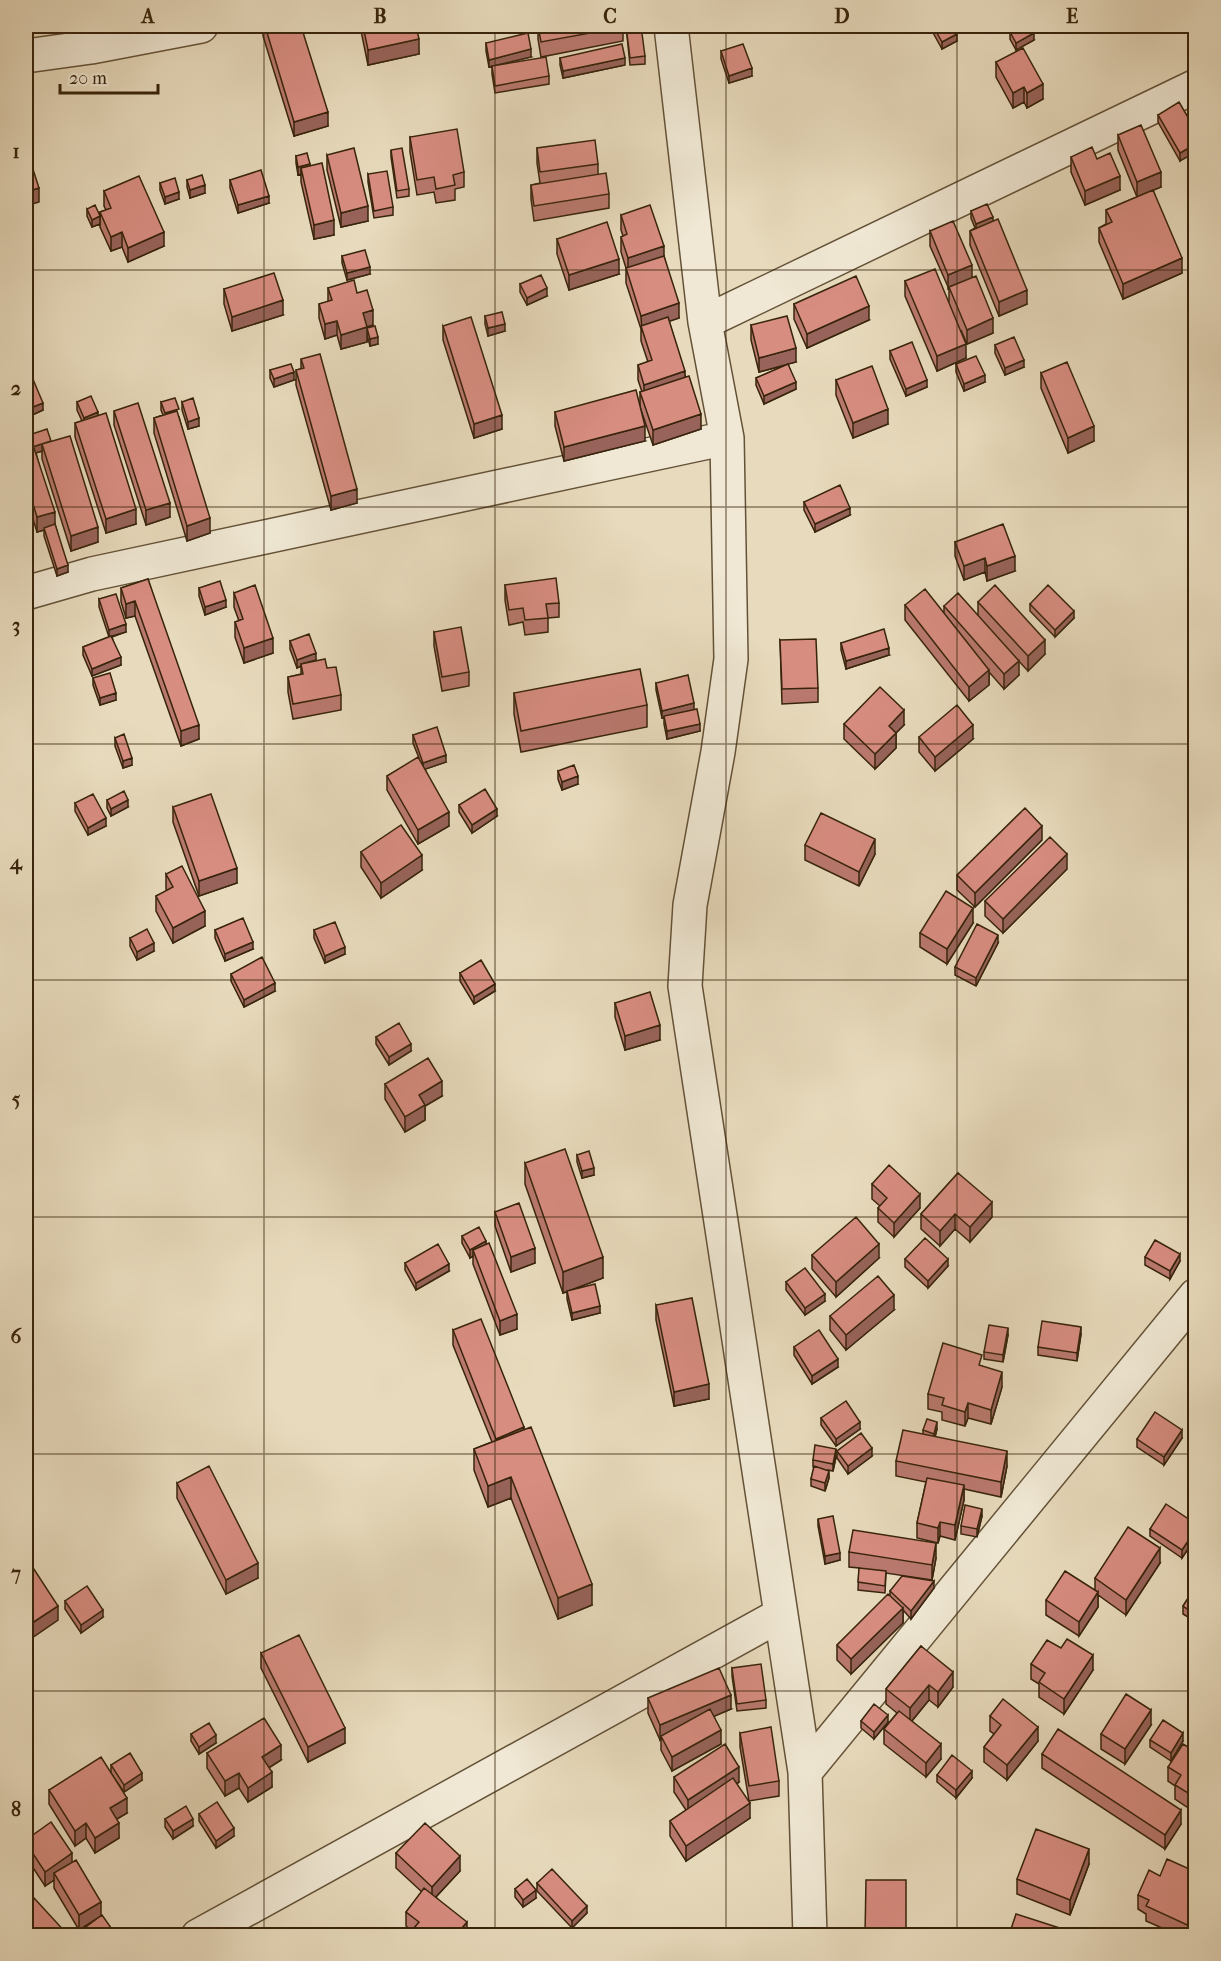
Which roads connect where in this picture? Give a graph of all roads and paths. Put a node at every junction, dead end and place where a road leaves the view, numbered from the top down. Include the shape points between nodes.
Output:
1 (201, 26) edge
2 (671, 26) edge
3 (26, 56) edge
4 (1196, 86) edge
5 (705, 322) junction
6 (727, 438) junction
7 (26, 593) edge
8 (1196, 1295) edge
9 (780, 1615) junction
10 (805, 1772) junction
11 (198, 1935) edge
12 (810, 1935) edge

1 - 3 street
2 - 5 street
4 - 5 street
5 - 6 street
6 - 7 street via 104,571
6 - 9 street via 731,659 690,905 685,986
8 - 10 street
9 - 10 street
9 - 11 street
10 - 12 street

